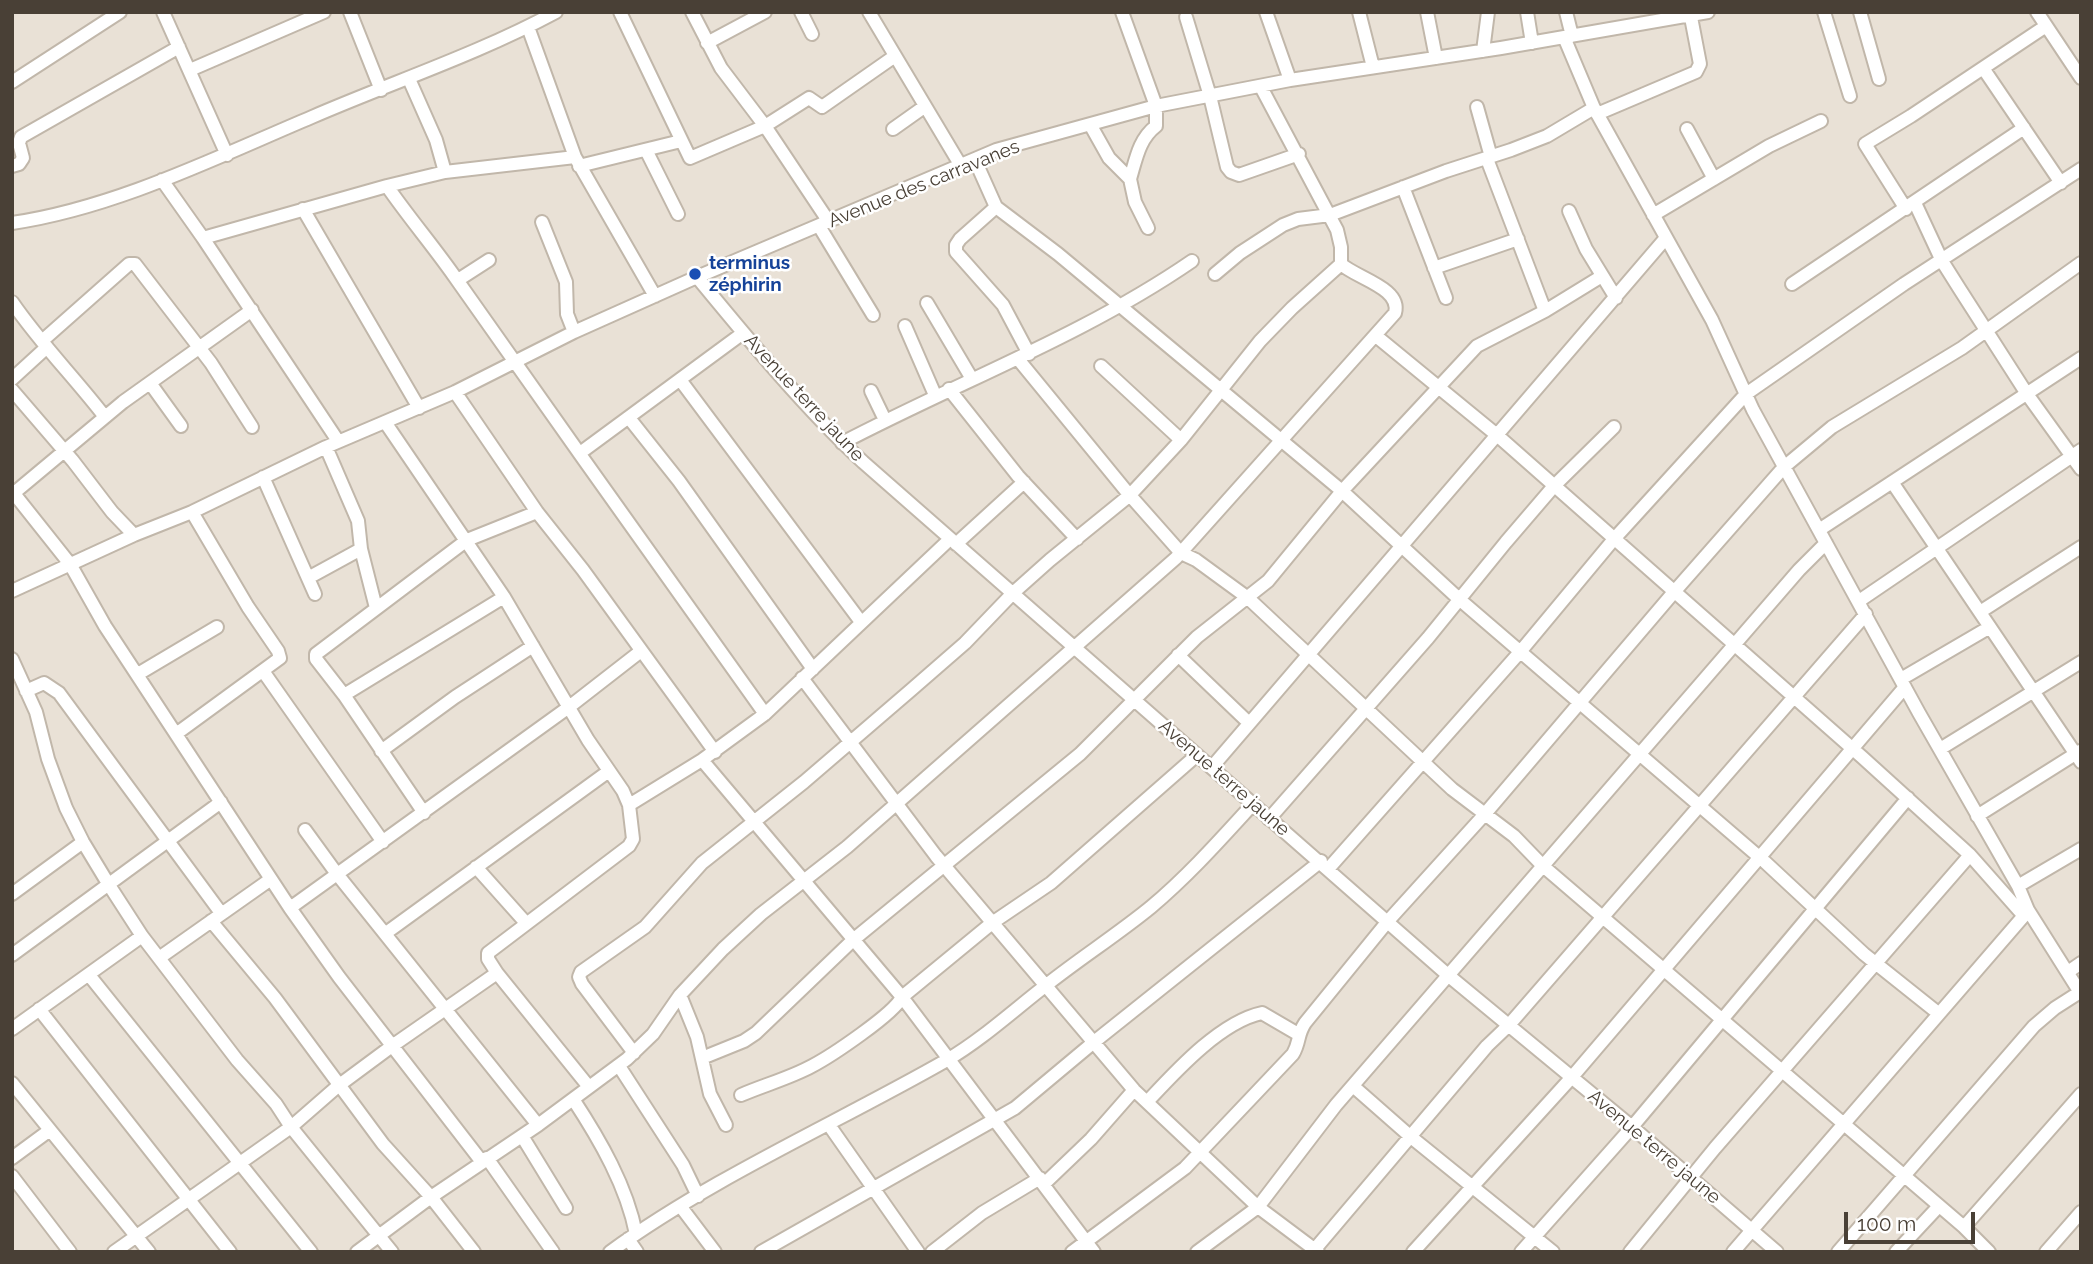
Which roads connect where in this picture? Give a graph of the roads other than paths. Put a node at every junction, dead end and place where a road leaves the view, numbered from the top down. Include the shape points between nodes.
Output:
1 (120, 12) edge
2 (163, 12) edge
3 (324, 12) edge
4 (350, 12) edge
5 (556, 12) edge
6 (620, 12) edge
7 (692, 12) edge
8 (765, 12) edge
9 (801, 12) edge
10 (869, 12) edge
11 (1122, 12) edge
12 (1266, 12) edge
13 (1359, 12) edge
14 (1427, 12) edge
15 (1488, 12) edge
16 (1527, 12) edge
17 (1566, 12) edge
18 (1708, 12) edge
19 (1824, 12) edge
20 (1860, 12) edge
21 (2037, 12) edge
22 (1690, 14) edge
23 (1186, 17) dead end
24 (1646, 17) edge
25 (2046, 26) junction
26 (528, 27) junction
27 (812, 34) dead end
28 (1568, 36) junction
29 (706, 43) junction
30 (1532, 43) junction
31 (179, 47) junction
32 (1483, 51) junction
33 (895, 56) junction
34 (1436, 58) junction
35 (1373, 68) junction
36 (1983, 68) junction
37 (190, 70) junction
38 (2081, 78) edge
39 (409, 79) junction
40 (1880, 79) dead end
41 (1290, 80) junction
42 (12, 82) edge
43 (1261, 87) junction
44 (381, 90) junction
45 (1210, 96) junction
46 (1850, 96) dead end
47 (1156, 106) junction
48 (924, 107) junction
49 (1477, 107) dead end
50 (1596, 111) junction
51 (1821, 121) dead end
52 (765, 126) junction
53 (1091, 126) junction
54 (2024, 128) junction
55 (893, 129) dead end
56 (1687, 129) dead end
57 (681, 141) junction
58 (646, 150) junction
59 (1298, 154) junction
60 (228, 155) junction
61 (1489, 158) junction
62 (975, 160) junction
63 (577, 162) junction
64 (12, 166) edge
65 (961, 166) junction
66 (2081, 169) edge
67 (446, 172) junction
68 (1714, 178) junction
69 (1129, 179) junction
70 (162, 180) junction
71 (2061, 183) junction
72 (387, 186) junction
73 (1403, 187) junction
74 (1910, 206) junction
75 (996, 207) junction
76 (303, 209) junction
77 (1569, 211) dead end
78 (678, 215) dead end
79 (1330, 215) junction
80 (1653, 215) junction
81 (542, 222) dead end
82 (12, 223) edge
83 (824, 224) junction
84 (1148, 228) dead end
85 (203, 238) junction
86 (1518, 239) junction
87 (1665, 239) junction
88 (489, 260) dead end
89 (1192, 261) dead end
90 (1942, 261) junction
91 (1341, 264) junction
92 (2081, 264) edge
93 (1434, 268) junction
94 (1215, 274) dead end
95 (1602, 276) junction
96 (697, 277) junction
97 (458, 281) junction
98 (1793, 284) dead end
99 (655, 296) junction
100 (1446, 298) dead end
101 (1616, 298) junction
102 (12, 302) edge
103 (927, 303) dead end
104 (1119, 305) junction
105 (252, 310) junction
106 (1545, 311) junction
107 (873, 315) dead end
108 (905, 326) dead end
109 (1986, 330) junction
110 (574, 332) junction
111 (743, 333) junction
112 (1376, 336) junction
113 (44, 344) junction
114 (199, 347) junction
115 (1024, 356) junction
116 (2081, 358) edge
117 (513, 363) junction
118 (1101, 366) dead end
119 (12, 379) edge
120 (972, 379) junction
121 (681, 381) junction
122 (150, 383) junction
123 (1439, 386) junction
124 (949, 389) junction
125 (12, 390) edge
126 (1222, 390) junction
127 (871, 391) dead end
128 (455, 392) junction
129 (1746, 394) junction
130 (2027, 394) junction
131 (935, 396) junction
132 (419, 408) junction
133 (105, 417) junction
134 (629, 418) junction
135 (885, 419) junction
136 (385, 422) junction
137 (181, 426) dead end
138 (1614, 427) dead end
139 (252, 428) dead end
140 (1498, 436) junction
141 (1181, 440) junction
142 (338, 441) junction
143 (1282, 441) junction
144 (842, 443) junction
145 (326, 447) junction
146 (64, 452) junction
147 (580, 453) junction
148 (2077, 453) edge
149 (1784, 467) junction
150 (2081, 469) edge
151 (263, 477) junction
152 (1024, 482) junction
153 (1892, 482) junction
154 (1555, 486) junction
155 (1342, 491) junction
156 (13, 492) edge
157 (1130, 495) junction
158 (192, 512) junction
159 (537, 513) junction
160 (1819, 530) junction
161 (134, 535) junction
162 (1077, 539) junction
163 (1614, 539) junction
164 (467, 540) junction
165 (953, 542) junction
166 (1826, 543) junction
167 (1401, 546) junction
168 (1937, 547) junction
169 (2081, 547) edge
170 (361, 549) junction
171 (1181, 553) junction
172 (70, 564) junction
173 (308, 578) junction
174 (12, 591) edge
175 (1013, 593) junction
176 (1674, 593) junction
177 (315, 594) dead end
178 (504, 597) junction
179 (1248, 598) junction
180 (1459, 599) junction
181 (1859, 601) junction
182 (376, 608) junction
183 (1980, 612) junction
184 (1866, 614) junction
185 (861, 622) junction
186 (217, 627) dead end
187 (1990, 627) junction
188 (533, 646) junction
189 (1735, 646) junction
190 (1075, 648) junction
191 (641, 651) junction
192 (1520, 652) junction
193 (1178, 655) junction
194 (1309, 655) junction
195 (12, 659) edge
196 (2081, 662) edge
197 (813, 669) junction
198 (263, 671) junction
199 (138, 674) junction
200 (802, 678) junction
201 (1903, 683) junction
202 (26, 691) junction
203 (2033, 694) junction
204 (344, 695) junction
205 (1793, 696) junction
206 (1134, 698) junction
207 (1579, 703) junction
208 (569, 707) junction
209 (1365, 708) junction
210 (765, 713) junction
211 (1250, 723) junction
212 (176, 734) junction
213 (849, 742) junction
214 (1852, 747) junction
215 (1940, 749) junction
216 (381, 751) junction
217 (715, 752) junction
218 (1639, 754) junction
219 (1197, 755) junction
220 (2079, 756) edge
221 (702, 760) junction
222 (1422, 761) junction
223 (1212, 767) junction
224 (609, 771) junction
225 (1908, 798) junction
226 (221, 802) junction
227 (895, 803) junction
228 (629, 805) junction
229 (1252, 805) junction
230 (1699, 806) junction
231 (424, 813) junction
232 (1484, 815) junction
233 (1977, 816) junction
234 (1269, 819) junction
235 (755, 821) junction
236 (304, 830) dead end
237 (169, 839) junction
238 (83, 842) junction
239 (383, 842) junction
240 (2081, 849) edge
241 (1970, 855) junction
242 (1760, 858) junction
243 (1325, 865) junction
244 (944, 866) junction
245 (1543, 866) junction
246 (476, 867) junction
247 (337, 874) junction
248 (271, 879) junction
249 (804, 881) junction
250 (109, 885) junction
251 (2018, 886) junction
252 (12, 894) edge
253 (290, 908) junction
254 (1815, 908) junction
255 (2026, 913) junction
256 (216, 917) junction
257 (1603, 917) junction
258 (1388, 921) junction
259 (526, 923) junction
260 (992, 923) junction
261 (386, 933) junction
262 (142, 936) junction
263 (853, 940) junction
264 (12, 955) edge
265 (159, 958) junction
266 (1875, 962) junction
267 (2081, 963) edge
268 (1662, 969) junction
269 (2068, 972) junction
270 (497, 973) junction
271 (89, 975) junction
272 (1449, 976) junction
273 (1046, 985) junction
274 (2080, 993) edge
275 (680, 995) junction
276 (902, 997) junction
277 (39, 1009) junction
278 (446, 1009) junction
279 (1938, 1013) junction
280 (1722, 1020) junction
281 (1509, 1025) junction
282 (12, 1029) edge
283 (1298, 1034) junction
284 (1094, 1042) junction
285 (392, 1046) junction
286 (634, 1053) junction
287 (702, 1058) junction
288 (949, 1059) junction
289 (619, 1066) junction
290 (1783, 1072) junction
291 (1572, 1077) junction
292 (12, 1083) edge
293 (338, 1086) junction
294 (1353, 1086) junction
295 (589, 1087) junction
296 (1134, 1090) junction
297 (2081, 1094) edge
298 (741, 1095) dead end
299 (573, 1099) junction
300 (1147, 1102) junction
301 (996, 1119) junction
302 (1844, 1124) junction
303 (538, 1125) junction
304 (726, 1125) dead end
305 (829, 1125) junction
306 (291, 1127) junction
307 (1633, 1127) junction
308 (50, 1130) junction
309 (1182, 1135) junction
310 (522, 1136) junction
311 (1411, 1137) junction
312 (1200, 1153) junction
313 (12, 1158) edge
314 (484, 1160) junction
315 (240, 1163) junction
316 (1185, 1168) junction
317 (12, 1176) edge
318 (1904, 1176) junction
319 (1691, 1178) junction
320 (1042, 1181) junction
321 (1473, 1186) junction
322 (872, 1188) junction
323 (698, 1196) junction
324 (431, 1197) junction
325 (187, 1200) junction
326 (1940, 1206) junction
327 (681, 1207) junction
328 (1258, 1207) junction
329 (566, 1208) dead end
330 (2081, 1212) edge
331 (1964, 1227) junction
332 (1753, 1230) junction
333 (379, 1235) junction
334 (136, 1236) junction
335 (632, 1237) junction
336 (1535, 1237) junction
337 (1089, 1247) edge
338 (1316, 1251) edge
339 (70, 1252) edge
340 (114, 1252) edge
341 (149, 1252) edge
342 (230, 1252) edge
343 (311, 1252) edge
344 (357, 1252) edge
345 (392, 1252) edge
346 (474, 1252) edge
347 (553, 1252) edge
348 (610, 1252) edge
349 (637, 1252) edge
350 (715, 1252) edge
351 (761, 1252) edge
352 (918, 1252) edge
353 (932, 1252) edge
354 (1072, 1252) edge
355 (1197, 1252) edge
356 (1413, 1252) edge
357 (1521, 1252) edge
358 (1553, 1252) edge
359 (1630, 1252) edge
360 (1733, 1252) edge
361 (1777, 1252) edge
362 (1838, 1252) edge
363 (1896, 1252) edge
364 (1989, 1252) edge
365 (2046, 1252) edge

1 - 42 street
2 - 31 street
3 - 37 street
4 - 44 street
5 - 26 street
6 - 57 street
7 - 29 street
8 - 29 street
9 - 27 street
10 - 33 street
11 - 47 street
12 - 41 street
13 - 35 street
14 - 34 street
15 - 32 street
16 - 30 street
17 - 28 street
18 - 22 street, Avenue des carravanes
19 - 46 street
20 - 40 street
21 - 25 street
22 - 24 street, Avenue des carravanes
22 - 50 street via 1700,64 1696,72
23 - 45 street
24 - 28 street, Avenue des carravanes
25 - 36 street
25 - 38 street
26 - 39 street
26 - 63 street
28 - 30 street, Avenue des carravanes
28 - 50 street
29 - 52 street
30 - 32 street, Avenue des carravanes
31 - 37 street
31 - 64 street via 21,137 23,159
32 - 34 street, Avenue des carravanes
33 - 48 street
33 - 52 street via 822,107 809,98
34 - 35 street, Avenue des carravanes
35 - 41 street, Avenue des carravanes
36 - 54 street
36 - 74 street via 1865,144
37 - 60 street
39 - 44 street
39 - 67 street
41 - 43 street, Avenue des carravanes
43 - 45 street, Avenue des carravanes
43 - 59 street
44 - 60 street
45 - 47 street, Avenue des carravanes
45 - 59 street via 1231,172 1239,175
47 - 53 street, Avenue des carravanes
47 - 69 street via 1156,126 1140,144
48 - 55 street
48 - 65 street
49 - 61 street
50 - 61 street
50 - 80 street
51 - 68 street
52 - 57 street via 693,157 687,155
52 - 83 street
53 - 62 street, Avenue des carravanes via 996,150
53 - 69 street via 1109,158
54 - 71 street
54 - 74 street
56 - 68 street
57 - 58 street
58 - 63 street
58 - 78 street
59 - 79 street
60 - 70 street
61 - 73 street
61 - 86 street
62 - 65 street, Avenue des carravanes
62 - 75 street
63 - 67 street
63 - 99 street
65 - 83 street, Avenue des carravanes
66 - 71 street
67 - 72 street
68 - 80 street
69 - 84 street
70 - 82 street via 78,209
70 - 85 street
71 - 90 street
72 - 76 street
72 - 97 street
73 - 79 street
73 - 93 street
74 - 90 street
74 - 98 street
75 - 104 street
75 - 115 street via 960,239 956,252 1003,305
76 - 85 street
76 - 132 street
77 - 95 street
79 - 91 street via 1342,247
79 - 94 street via 1298,219 1268,233
80 - 87 street
81 - 110 street via 566,282 567,314
83 - 96 street, Avenue des carravanes
83 - 107 street
85 - 105 street
86 - 93 street
86 - 106 street
87 - 101 street
87 - 129 street via 1712,320
88 - 97 street
89 - 104 street
90 - 109 street
90 - 129 street
91 - 112 street via 1377,283 1396,304 1395,313
91 - 126 street via 1260,341
92 - 109 street
93 - 100 street
95 - 101 street
95 - 106 street
96 - 99 street, Avenue des carravanes
96 - 111 street, Avenue terre jaune
97 - 117 street
99 - 110 street, Avenue des carravanes
101 - 140 street
102 - 113 street
103 - 120 street
104 - 115 street
104 - 126 street
105 - 114 street
105 - 142 street
106 - 123 street via 1477,346
108 - 131 street
109 - 130 street
109 - 149 street via 1832,427
110 - 117 street, Avenue des carravanes
111 - 121 street
111 - 144 street, Avenue terre jaune
112 - 123 street
112 - 143 street
113 - 114 street via 132,263
113 - 119 street
113 - 133 street
114 - 122 street
114 - 139 street
115 - 120 street
115 - 157 street
116 - 130 street
117 - 128 street, Avenue des carravanes
117 - 147 street
118 - 141 street
120 - 124 street
121 - 134 street
121 - 185 street
122 - 133 street
122 - 137 street
123 - 140 street
123 - 155 street
124 - 131 street
124 - 152 street
125 - 146 street
126 - 141 street
126 - 143 street
127 - 135 street
128 - 132 street, Avenue des carravanes
128 - 159 street
129 - 149 street
129 - 163 street
130 - 148 street
130 - 153 street
131 - 135 street
132 - 136 street, Avenue des carravanes
133 - 146 street
134 - 147 street
134 - 197 street
135 - 144 street
136 - 142 street, Avenue des carravanes
136 - 164 street
138 - 154 street
140 - 154 street
140 - 167 street
141 - 157 street
142 - 145 street, Avenue des carravanes
143 - 155 street
143 - 171 street
144 - 165 street, Avenue terre jaune
145 - 151 street, Avenue des carravanes
145 - 170 street via 358,521
146 - 156 street
146 - 161 street
147 - 210 street
148 - 150 street
148 - 168 street
149 - 160 street
149 - 176 street
151 - 158 street, Avenue des carravanes
151 - 173 street
152 - 162 street
152 - 165 street
153 - 160 street
153 - 168 street
154 - 163 street
154 - 180 street
155 - 167 street
155 - 179 street
156 - 172 street
157 - 162 street
157 - 171 street
158 - 161 street, Avenue des carravanes
158 - 198 street via 280,654 277,662
159 - 164 street
159 - 191 street
160 - 166 street
161 - 172 street, Avenue des carravanes
162 - 175 street
163 - 176 street
163 - 192 street
164 - 178 street
164 - 182 street
165 - 175 street, Avenue terre jaune
165 - 185 street
166 - 181 street
166 - 189 street
167 - 180 street
167 - 194 street
168 - 181 street
168 - 183 street
169 - 183 street
170 - 173 street
170 - 182 street
171 - 179 street
171 - 190 street
172 - 174 street, Avenue des carravanes
172 - 199 street
173 - 177 street
175 - 190 street, Avenue terre jaune
175 - 213 street via 965,643
176 - 189 street
176 - 207 street
178 - 188 street
178 - 204 street
179 - 193 street
179 - 194 street
180 - 192 street
180 - 209 street
181 - 184 street
182 - 204 street via 316,654
183 - 187 street
184 - 201 street
184 - 205 street
185 - 197 street
186 - 199 street
187 - 201 street
187 - 203 street
188 - 208 street
188 - 216 street
189 - 205 street
189 - 218 street
190 - 206 street, Avenue terre jaune
190 - 227 street
191 - 208 street
191 - 217 street
192 - 207 street
192 - 222 street
193 - 206 street
193 - 211 street
194 - 209 street
194 - 211 street
195 - 202 street
196 - 203 street
197 - 200 street
198 - 212 street
198 - 239 street
199 - 212 street
200 - 210 street
200 - 213 street
201 - 214 street
201 - 215 street
202 - 237 street via 44,683 55,689
202 - 238 street
203 - 215 street
203 - 220 street
204 - 216 street
205 - 214 street
205 - 230 street
206 - 219 street, Avenue terre jaune
206 - 244 street via 1080,754
207 - 218 street
207 - 232 street
208 - 224 street
208 - 231 street
209 - 222 street
209 - 234 street
210 - 217 street
211 - 223 street
212 - 226 street
213 - 227 street
213 - 235 street
214 - 225 street
214 - 242 street
215 - 233 street
216 - 231 street
217 - 221 street
218 - 230 street
218 - 245 street
219 - 223 street, Avenue terre jaune
219 - 260 street via 1051,883
220 - 233 street
221 - 228 street
221 - 235 street
222 - 232 street
222 - 243 street
223 - 229 street, Avenue terre jaune
224 - 228 street
224 - 246 street
225 - 241 street
225 - 254 street
226 - 237 street
226 - 248 street
227 - 244 street
227 - 249 street
228 - 259 street via 633,839 629,846
229 - 234 street, Avenue terre jaune
229 - 273 street via 1152,906
230 - 242 street
230 - 257 street
231 - 239 street
232 - 245 street via 1514,836
232 - 258 street
233 - 251 street
234 - 243 street, Avenue terre jaune
235 - 249 street
235 - 286 street via 702,863 645,927 579,974
236 - 247 street
237 - 250 street
237 - 256 street
238 - 250 street
238 - 252 street
239 - 247 street
240 - 251 street
241 - 255 street
241 - 266 street
242 - 254 street
242 - 268 street
243 - 258 street, Avenue terre jaune
243 - 284 street
244 - 260 street
244 - 263 street
245 - 257 street
245 - 272 street
246 - 259 street
246 - 261 street
247 - 253 street
247 - 261 street
248 - 253 street
248 - 256 street
249 - 263 street
249 - 275 street via 761,914
250 - 262 street
250 - 264 street
251 - 255 street
253 - 285 street
254 - 266 street
254 - 280 street
255 - 269 street
255 - 279 street
256 - 265 street
256 - 293 street
257 - 268 street
257 - 281 street
258 - 272 street, Avenue terre jaune
258 - 283 street
259 - 270 street via 488,953
260 - 273 street
260 - 276 street
261 - 278 street
262 - 265 street
262 - 271 street
263 - 276 street
263 - 287 street via 756,1033
265 - 306 street
266 - 279 street
266 - 290 street
267 - 269 street
268 - 280 street
268 - 291 street
269 - 274 street
270 - 278 street
270 - 295 street
271 - 277 street
271 - 315 street
272 - 281 street, Avenue terre jaune
272 - 294 street
273 - 284 street
273 - 288 street
274 - 318 street via 2034,1026
275 - 286 street
275 - 287 street
276 - 288 street
276 - 298 street via 880,1020 812,1066
277 - 282 street
277 - 325 street
278 - 285 street
278 - 303 street
279 - 302 street
280 - 290 street
280 - 307 street
281 - 291 street, Avenue terre jaune
281 - 311 street
283 - 300 street via 1262,1013 1247,1018 1175,1072
283 - 312 street via 1293,1054
284 - 296 street
284 - 301 street
285 - 293 street
285 - 314 street
286 - 289 street
287 - 304 street via 710,1094
288 - 301 street
288 - 305 street
289 - 295 street
289 - 323 street
290 - 302 street
290 - 319 street
291 - 307 street, Avenue terre jaune
291 - 321 street
292 - 308 street
293 - 306 street
293 - 324 street
294 - 311 street
294 - 328 street
295 - 299 street
296 - 300 street
296 - 320 street via 1091,1139
297 - 331 street
299 - 303 street
299 - 335 street via 631,1206
300 - 309 street
301 - 320 street
301 - 322 street
302 - 318 street
302 - 332 street
303 - 310 street
305 - 322 street
305 - 323 street
306 - 315 street
306 - 333 street
307 - 319 street, Avenue terre jaune
307 - 336 street
308 - 313 street
308 - 334 street
309 - 312 street
309 - 316 street
310 - 314 street
310 - 329 street
311 - 321 street
311 - 338 street
312 - 316 street
312 - 328 street
314 - 324 street
314 - 347 street
315 - 325 street
315 - 343 street
316 - 337 street
317 - 339 street
318 - 326 street
318 - 362 street
319 - 332 street, Avenue terre jaune
319 - 359 street
320 - 337 street
320 - 353 street via 982,1213
321 - 336 street
321 - 356 street
322 - 351 street
322 - 352 street
323 - 327 street
324 - 333 street
324 - 346 street
325 - 334 street
325 - 342 street
326 - 331 street
326 - 363 street
327 - 335 street
327 - 350 street
328 - 338 street
328 - 355 street
330 - 365 street
331 - 364 street
332 - 360 street
332 - 361 street, Avenue terre jaune
333 - 344 street
333 - 345 street
334 - 340 street
334 - 341 street
335 - 348 street
335 - 349 street
336 - 357 street
336 - 358 street
337 - 354 street

